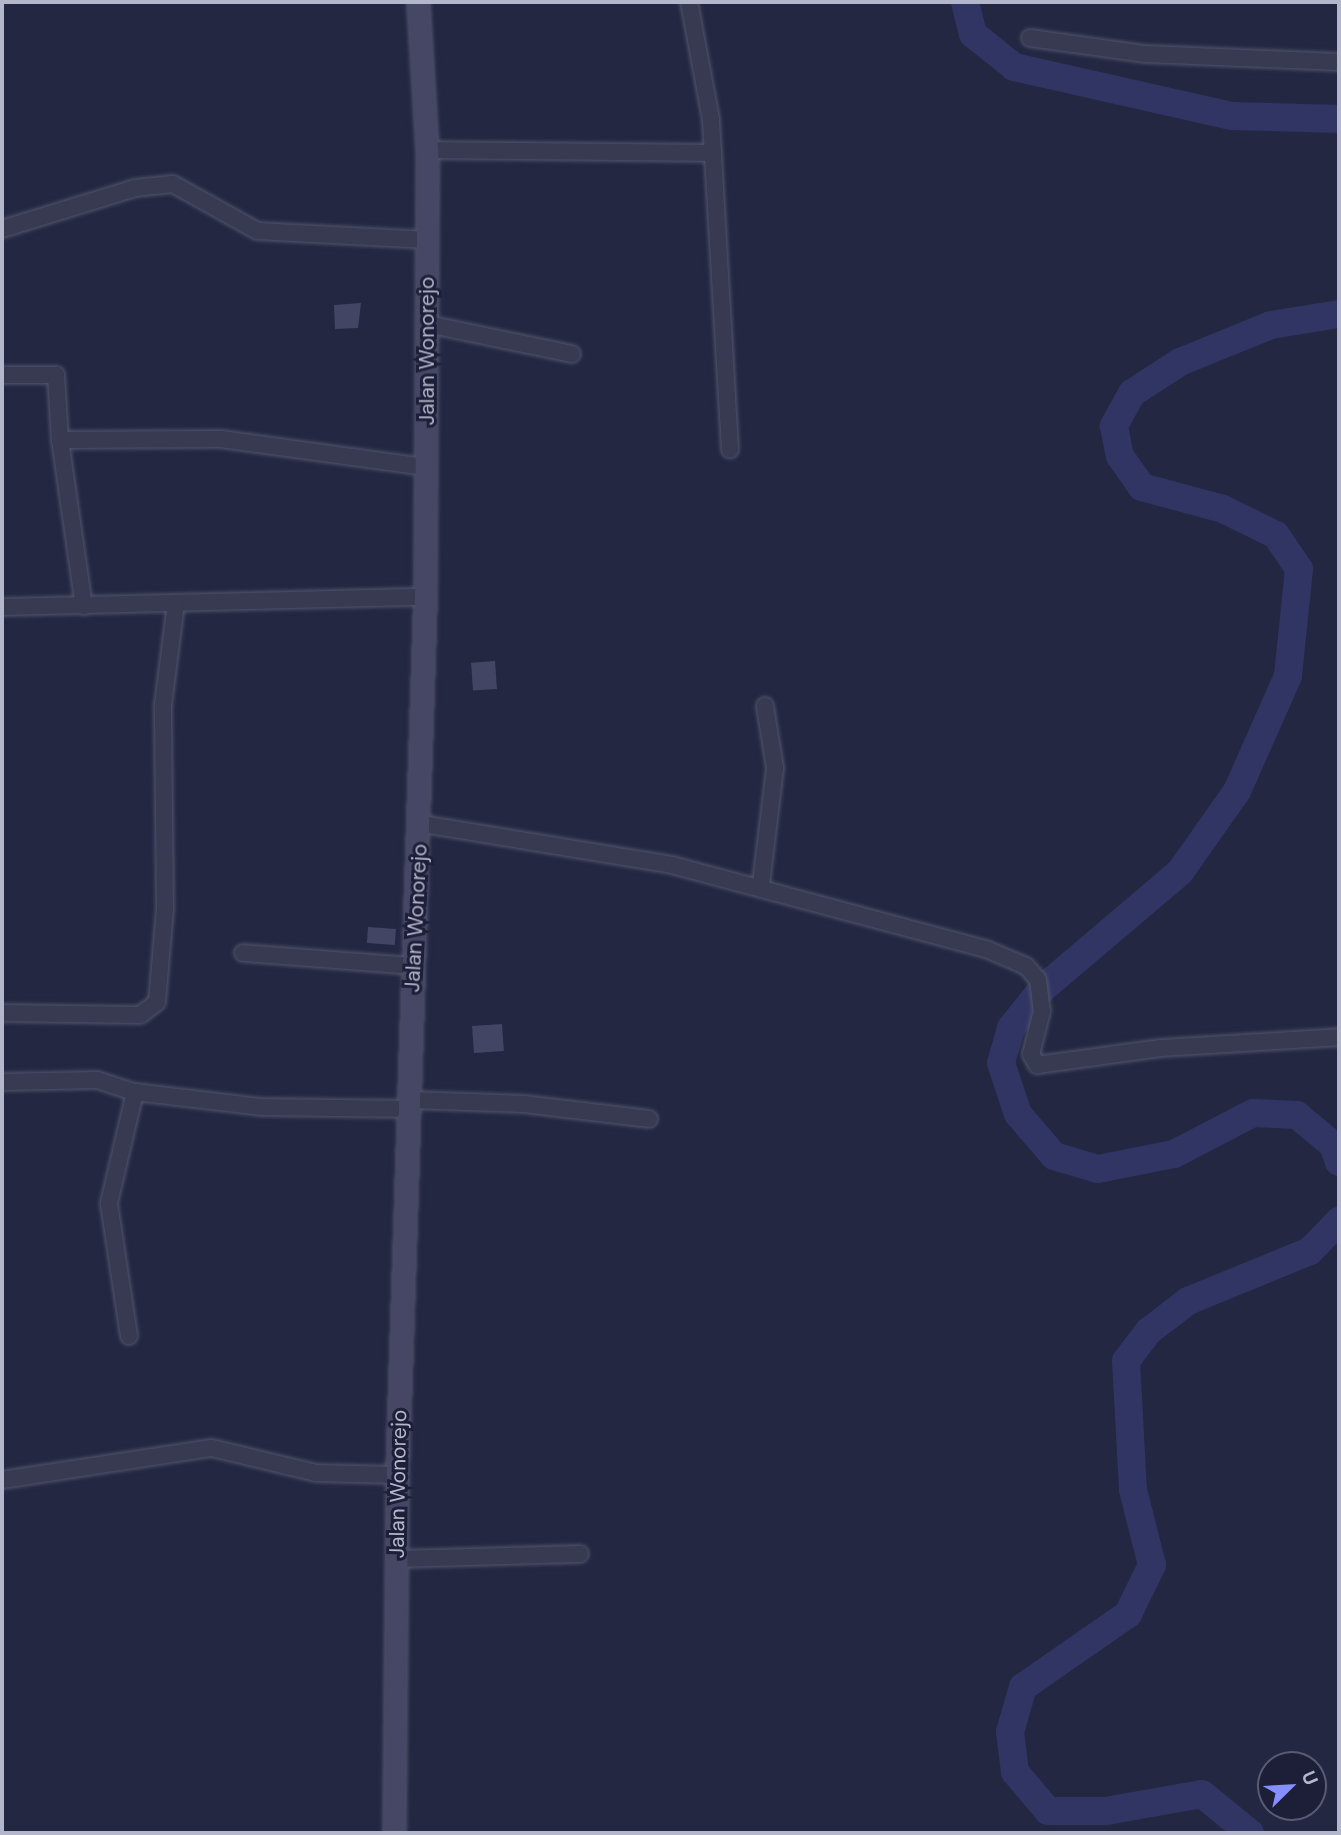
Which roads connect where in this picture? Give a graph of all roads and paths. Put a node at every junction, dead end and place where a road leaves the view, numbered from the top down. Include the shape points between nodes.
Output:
1 (418, 2) edge
2 (690, 2) edge
3 (1030, 38) dead end
4 (1339, 62) edge
5 (427, 150) junction
6 (713, 153) junction
7 (2, 229) edge
8 (428, 240) junction
9 (427, 324) junction
10 (572, 354) dead end
11 (2, 375) edge
12 (60, 440) junction
13 (730, 449) dead end
14 (426, 467) junction
15 (425, 597) junction
16 (176, 604) junction
17 (84, 606) junction
18 (2, 607) edge
19 (765, 706) dead end
20 (422, 824) junction
21 (761, 884) junction
22 (243, 953) dead end
23 (411, 966) junction
24 (2, 1013) edge
25 (1339, 1037) edge
26 (2, 1082) edge
27 (135, 1092) junction
28 (412, 1105) junction
29 (649, 1119) dead end
30 (130, 1336) dead end
31 (397, 1475) junction
32 (2, 1480) edge
33 (580, 1554) dead end
34 (396, 1559) junction
35 (394, 1833) edge

1 - 5 street, Jalan Wonorejo
2 - 6 street
3 - 4 street via 1194,58
5 - 6 street
5 - 8 street, Jalan Wonorejo
6 - 13 street
7 - 8 street via 135,188 173,184 257,231
8 - 9 street, Jalan Wonorejo
9 - 10 street
9 - 14 street, Jalan Wonorejo
11 - 12 street via 56,375
12 - 14 street via 221,439
12 - 17 street
14 - 15 street, Jalan Wonorejo
15 - 16 street
15 - 20 street, Jalan Wonorejo
16 - 17 street
16 - 24 street via 163,705 165,908 157,1002 140,1015
17 - 18 street
19 - 21 street via 775,768
20 - 21 street via 546,839
20 - 23 street, Jalan Wonorejo
21 - 25 street via 986,949 1026,966 1039,983 1041,1001 1031,1054 1042,1066 1161,1048
22 - 23 street
23 - 28 street, Jalan Wonorejo
26 - 27 street via 97,1080
27 - 28 street via 260,1107
27 - 30 street via 109,1203
28 - 29 street via 524,1104
28 - 31 street, Jalan Wonorejo
31 - 32 street via 316,1473 212,1448
31 - 34 street, Jalan Wonorejo
33 - 34 street
34 - 35 street, Jalan Wonorejo

